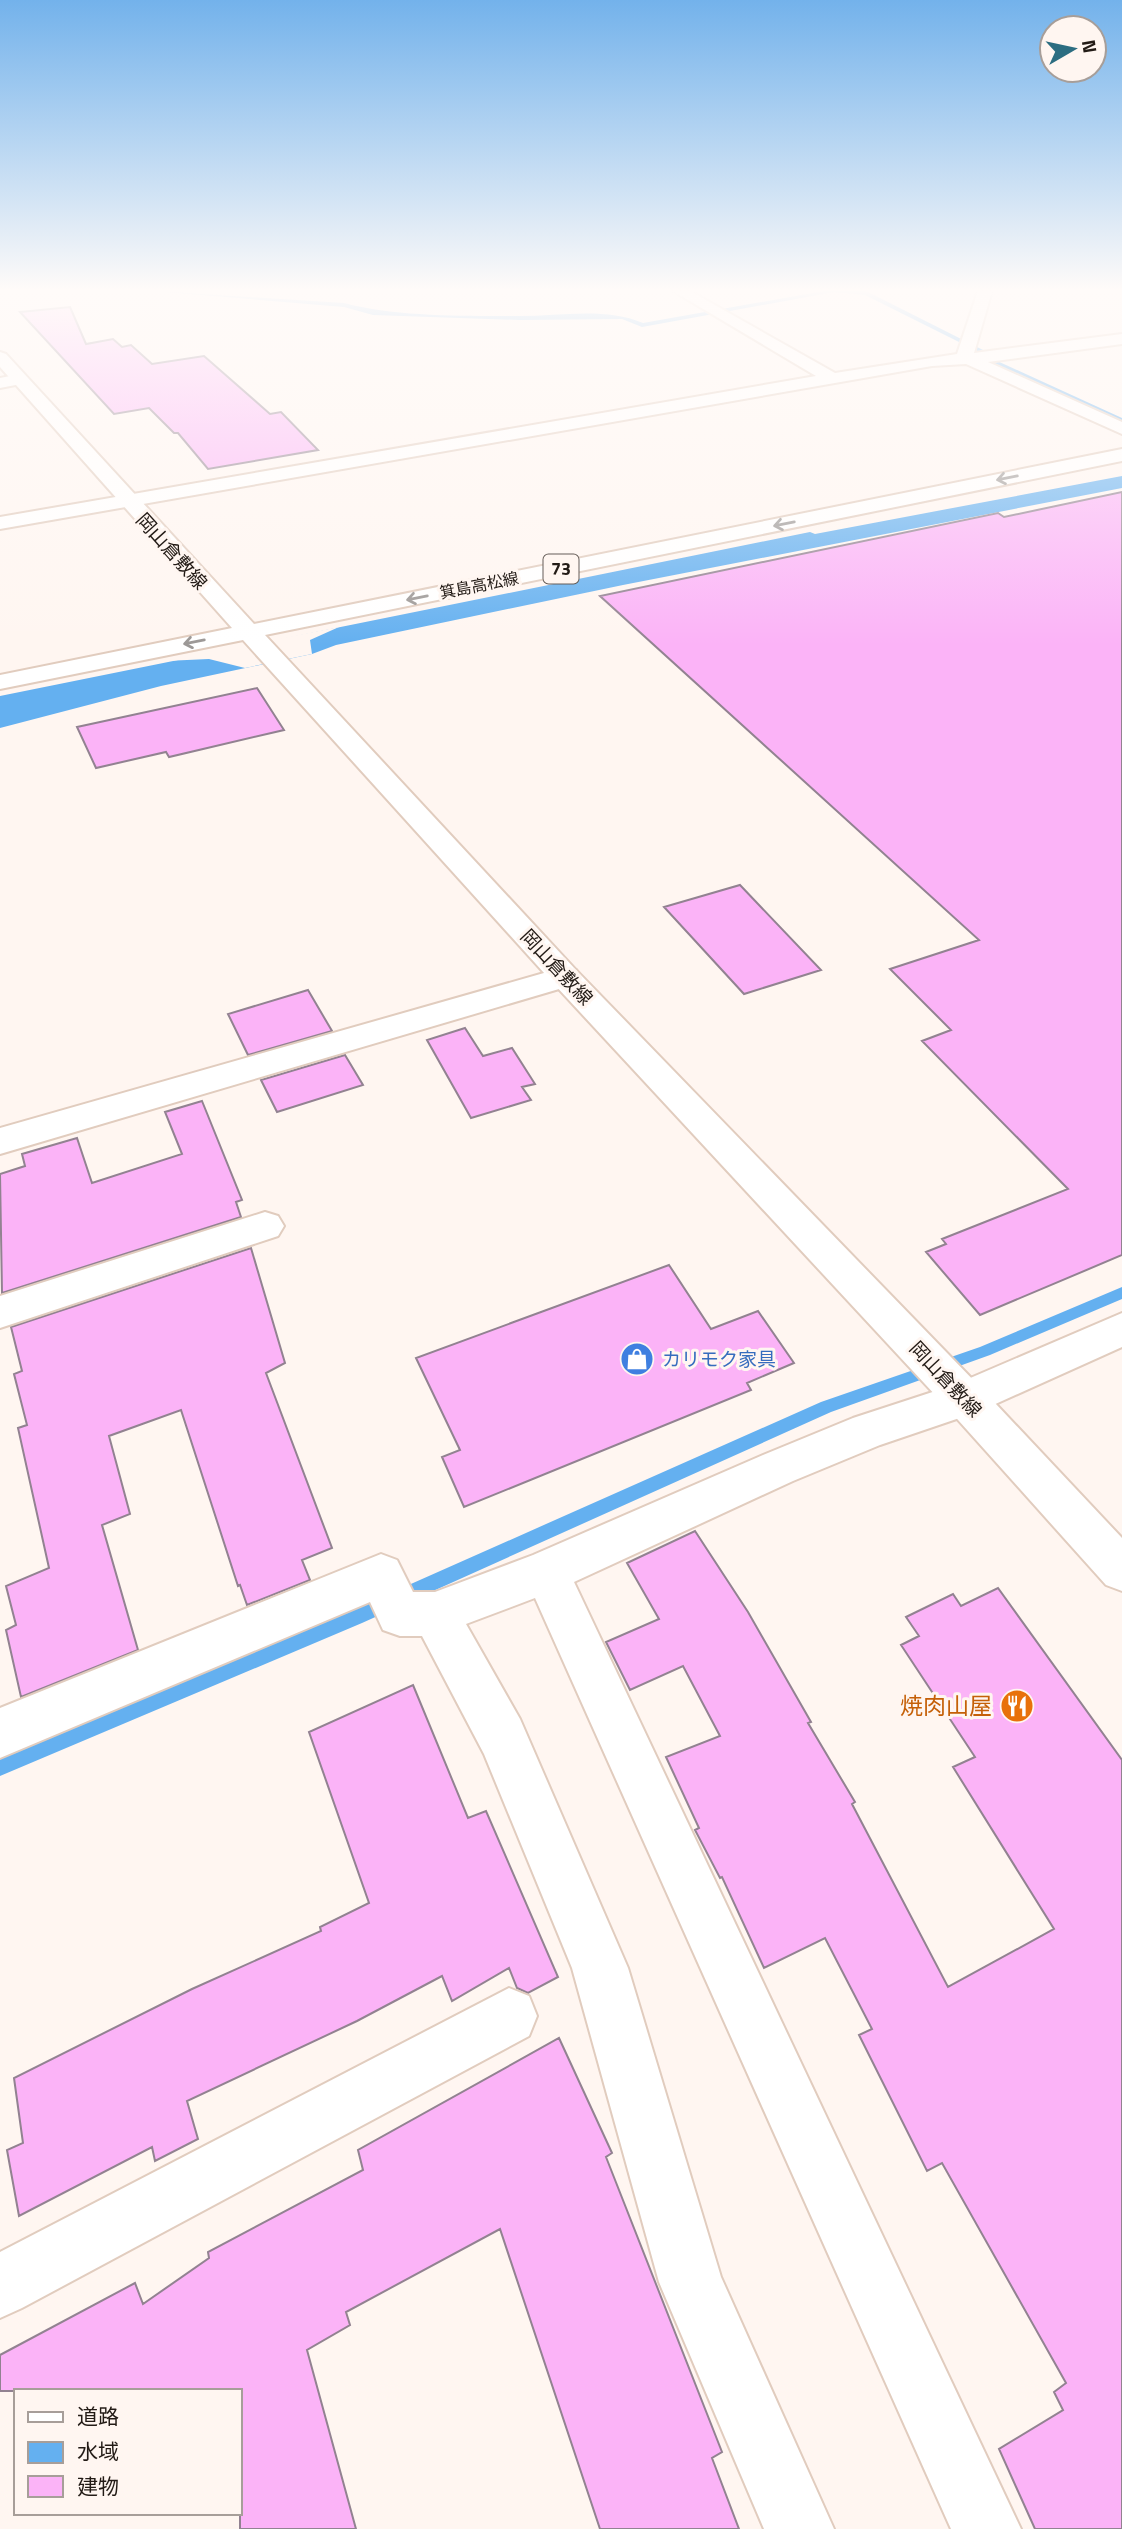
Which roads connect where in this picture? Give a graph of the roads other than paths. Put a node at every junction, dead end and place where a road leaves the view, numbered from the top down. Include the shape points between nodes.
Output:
1 (46, 409) edge
2 (654, 409) edge
3 (1083, 409) edge
4 (1122, 429) edge
5 (1122, 439) edge
6 (1122, 455) edge
7 (127, 501) junction
8 (0, 523) edge
9 (429, 574) dead end
10 (255, 608) dead end
11 (229, 613) junction
12 (203, 618) dead end
13 (261, 645) junction
14 (0, 682) edge
15 (565, 977) junction
16 (0, 1141) edge
17 (265, 1226) dead end
18 (0, 1312) edge
19 (1122, 1329) edge
20 (960, 1394) junction
21 (1122, 1570) edge
22 (546, 1572) junction
23 (406, 1602) junction
24 (0, 1733) edge
25 (509, 2016) dead end
26 (0, 2286) edge
27 (799, 2529) edge
28 (986, 2529) edge

1 - 7 street, 岡山倉敷線
2 - 7 street
3 - 4 street
5 - 9 street, 箕島高松線 / 73
6 -> 13 street, 箕島高松線 / 73
7 - 8 street
7 - 11 street, 岡山倉敷線
10 - 11 street
11 - 12 street
11 - 13 street, 岡山倉敷線
13 -> 14 street, 箕島高松線 / 73
13 - 15 street, 岡山倉敷線
15 - 16 street
15 - 20 street, 岡山倉敷線
17 - 18 street
19 - 20 street
20 - 21 street, 岡山倉敷線
20 - 22 street
22 - 23 street
22 - 28 street
23 - 24 street via 381,1575
23 - 27 street via 502,1737 600,1968 691,2281
25 - 26 street

